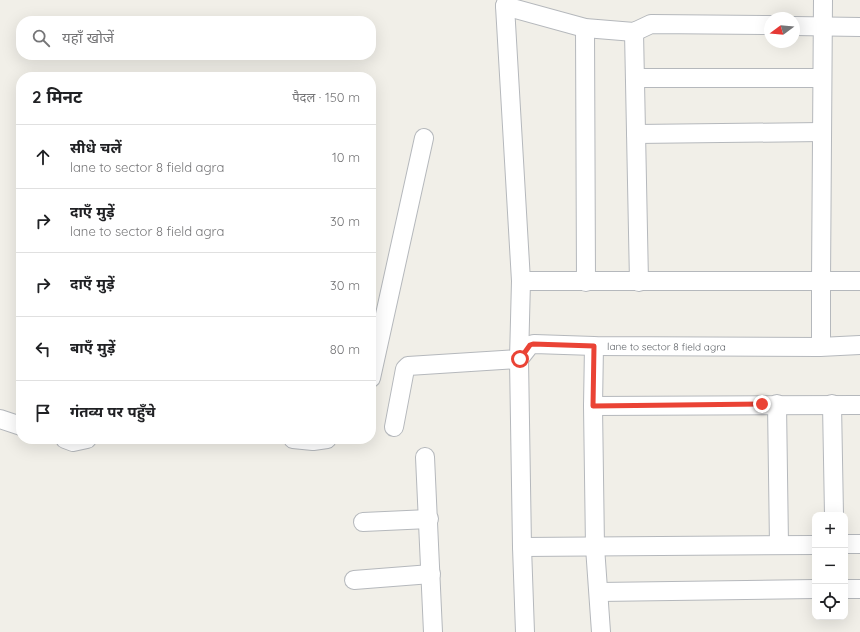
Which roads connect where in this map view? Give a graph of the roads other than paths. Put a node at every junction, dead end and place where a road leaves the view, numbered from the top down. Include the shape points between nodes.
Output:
1 (823, 0) edge
2 (506, 3) edge
3 (764, 25) edge
4 (800, 26) edge
5 (822, 26) junction
6 (860, 26) edge
7 (585, 28) junction
8 (634, 32) junction
9 (635, 78) junction
10 (822, 78) junction
11 (822, 132) junction
12 (636, 134) junction
13 (424, 138) dead end
14 (521, 281) junction
15 (821, 281) junction
16 (860, 281) edge
17 (586, 282) junction
18 (639, 282) junction
19 (860, 345) edge
20 (594, 346) junction
21 (820, 347) junction
22 (376, 355) edge
23 (520, 359) junction
24 (777, 404) junction
25 (832, 404) junction
26 (860, 405) edge
27 (593, 406) junction
28 (0, 419) edge
29 (16, 424) edge
30 (394, 427) dead end
31 (425, 457) dead end
32 (834, 512) edge
33 (429, 520) junction
34 (363, 522) dead end
35 (848, 544) edge
36 (860, 544) edge
37 (779, 545) junction
38 (812, 545) edge
39 (522, 547) junction
40 (595, 547) junction
41 (431, 574) junction
42 (354, 580) dead end
43 (812, 589) edge
44 (848, 589) edge
45 (860, 589) edge
46 (598, 592) junction
47 (430, 632) edge
48 (525, 632) edge
49 (601, 632) edge

1 - 5 street
2 - 7 street
2 - 14 street
3 - 8 street via 651,24
4 - 5 street
5 - 6 street
5 - 10 street
7 - 8 street
7 - 17 street
8 - 9 street
9 - 10 street
9 - 12 street
10 - 11 street
11 - 12 street
11 - 15 street
12 - 18 street
13 - 22 street
14 - 17 street
14 - 23 street
15 - 16 street
15 - 18 street
15 - 21 street
17 - 18 street
19 - 21 street, lane to sector 8 field agra
20 - 21 street, lane to sector 8 field agra
20 - 23 street, lane to sector 8 field agra via 533,344
20 - 27 street
23 - 30 street via 408,366 405,369
23 - 39 street
24 - 25 street
24 - 27 street
24 - 37 street
25 - 26 street
25 - 32 street
27 - 40 street
28 - 29 street
31 - 33 street
33 - 34 street
33 - 41 street
35 - 36 street
37 - 38 street
37 - 40 street
39 - 40 street
39 - 48 street
40 - 46 street
41 - 42 street
41 - 47 street
43 - 46 street
44 - 45 street
46 - 49 street

